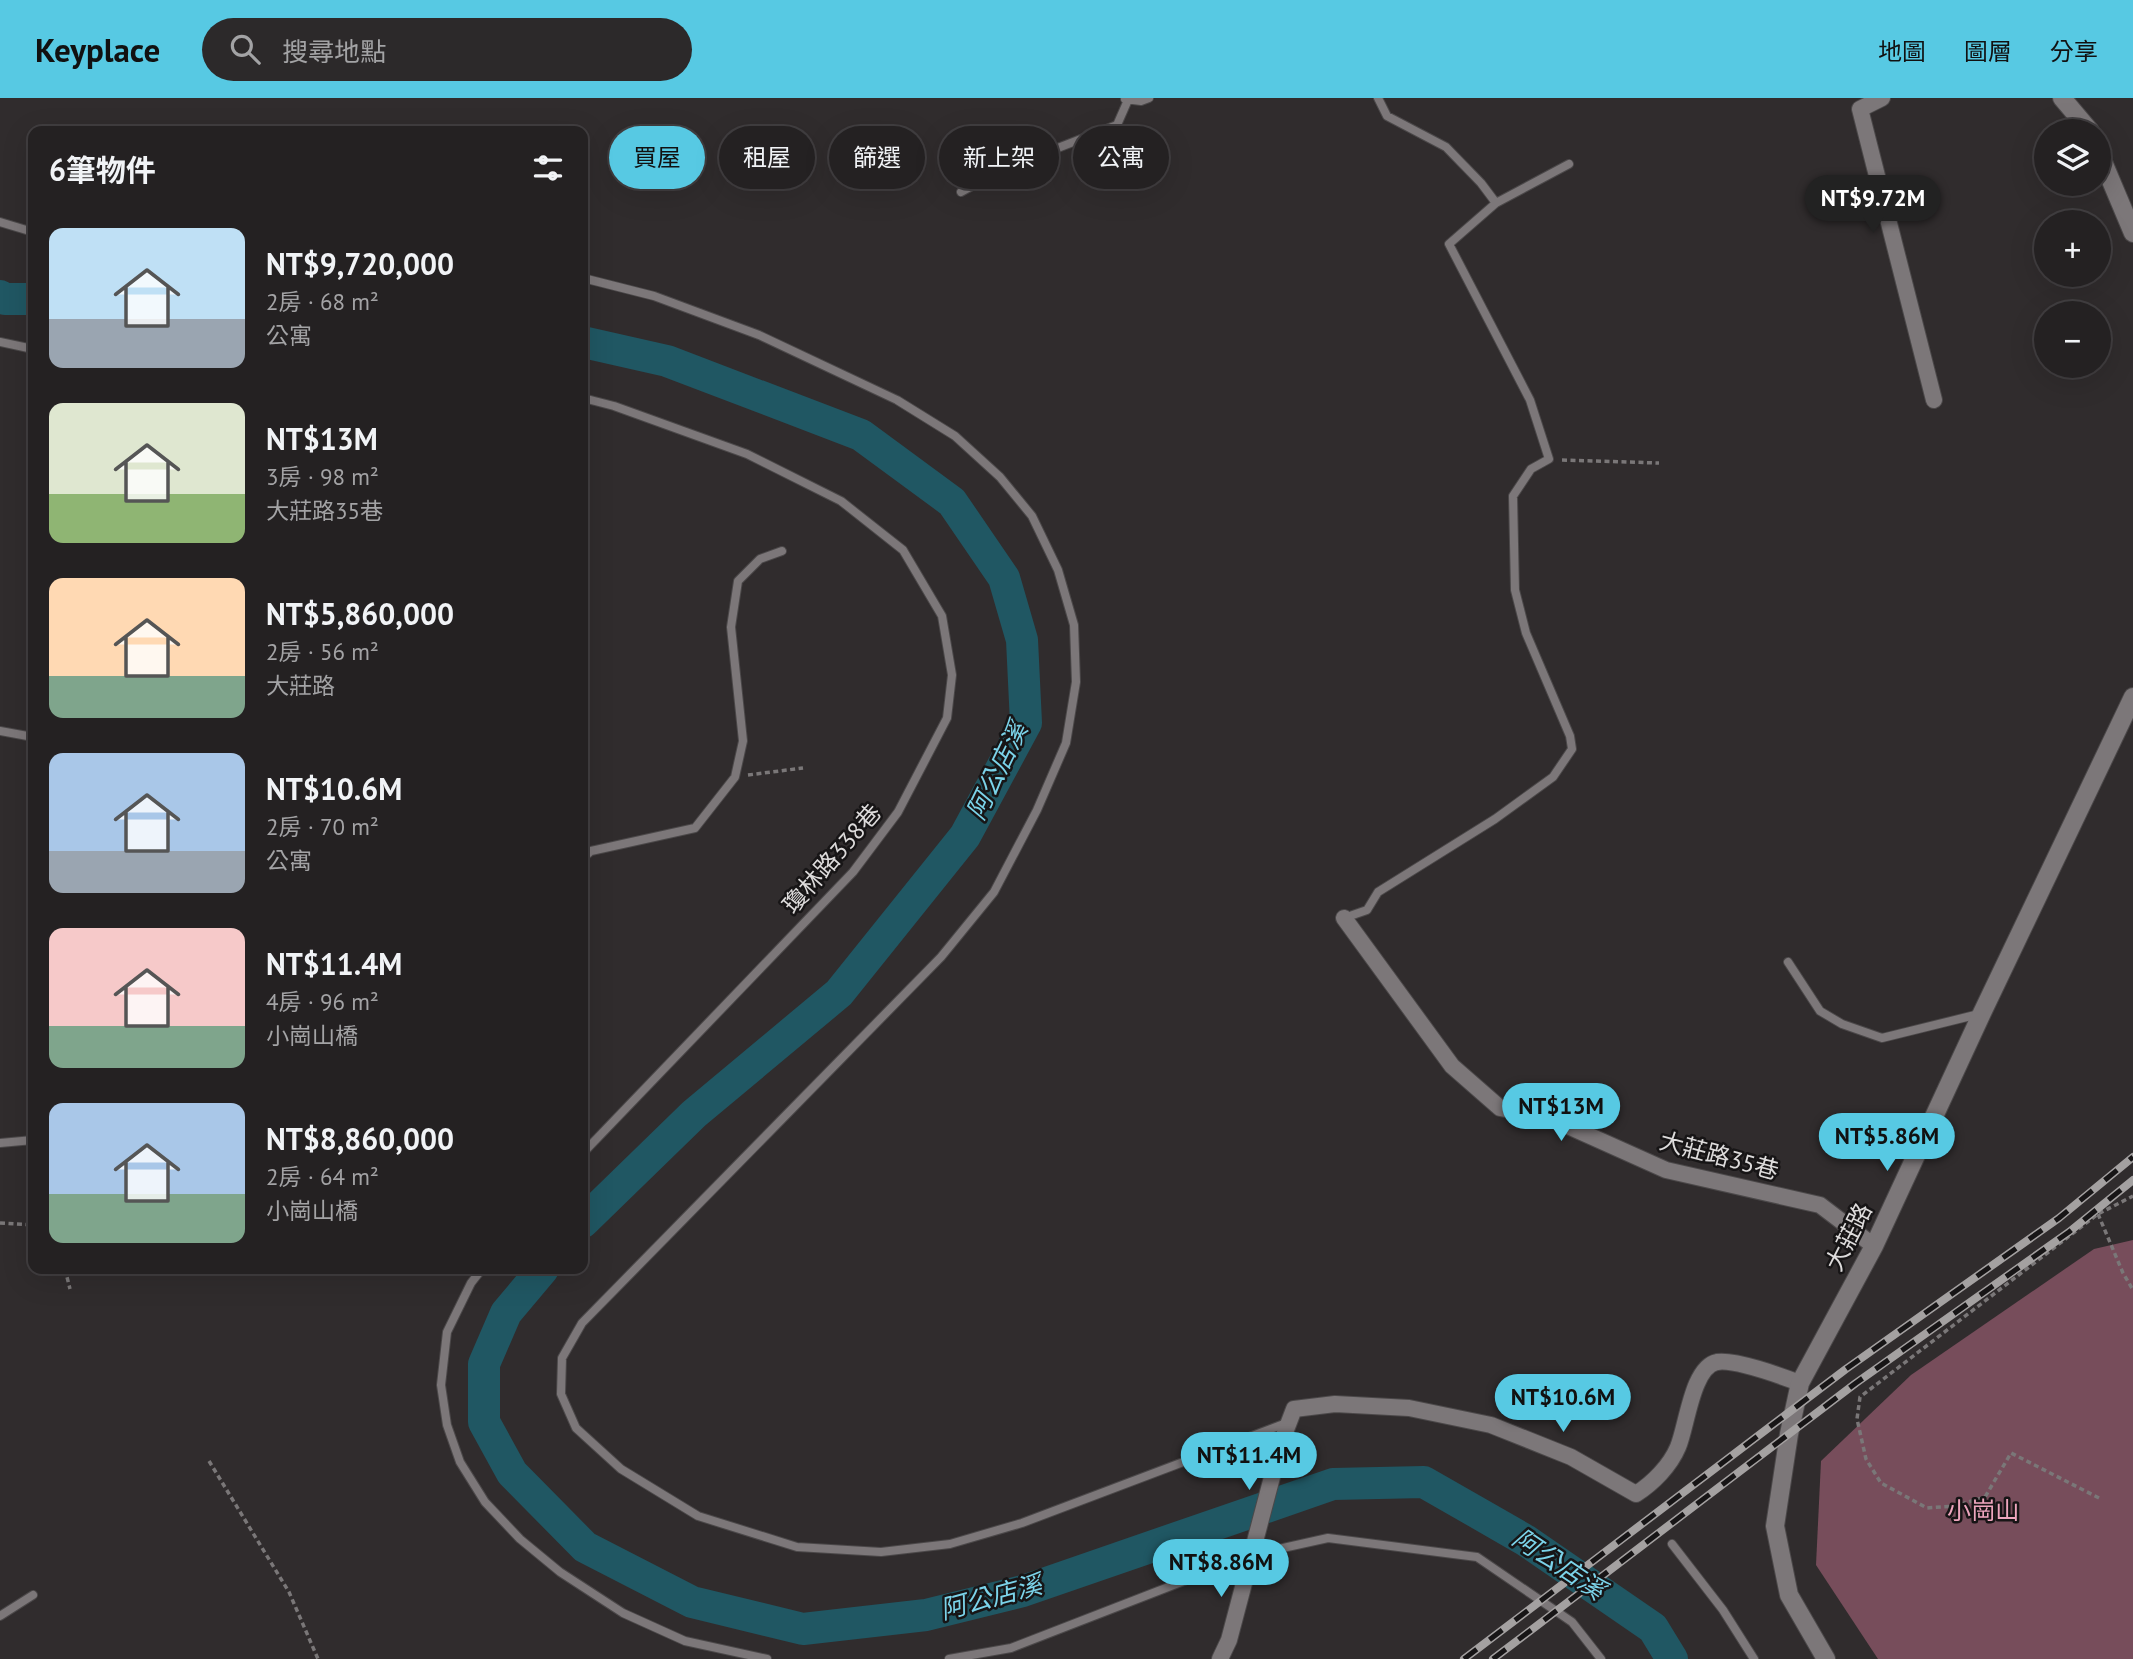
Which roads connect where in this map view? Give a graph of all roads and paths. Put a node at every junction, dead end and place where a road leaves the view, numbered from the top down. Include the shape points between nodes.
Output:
1 (1149, 98) edge
2 (1378, 98) edge
3 (1882, 98) edge
4 (2062, 98) edge
5 (1126, 99) edge
6 (2080, 119) edge
7 (1569, 164) dead end
8 (2111, 181) edge
9 (961, 192) dead end
10 (1496, 203) junction
11 (0, 222) edge
12 (28, 230) edge
13 (2133, 233) edge
14 (588, 279) edge
15 (1, 342) edge
16 (28, 348) edge
17 (588, 399) edge
18 (1934, 400) dead end
19 (1549, 459) junction
20 (1659, 463) dead end
21 (782, 551) dead end
22 (2133, 697) edge
23 (0, 731) edge
24 (28, 736) edge
25 (803, 768) dead end
26 (735, 777) junction
27 (588, 854) edge
28 (1344, 918) joint
29 (1788, 962) dead end
30 (1982, 1013) junction
31 (28, 1140) edge
32 (0, 1143) edge
33 (588, 1148) edge
34 (2133, 1196) edge
35 (2098, 1214) junction
36 (0, 1223) edge
37 (28, 1224) edge
38 (1874, 1246) junction
39 (66, 1274) edge
40 (478, 1274) edge
41 (70, 1289) dead end
42 (2133, 1290) edge
43 (1800, 1383) junction
44 (1289, 1422) junction
45 (209, 1461) dead end
46 (2099, 1498) dead end
47 (1672, 1544) dead end
48 (1252, 1552) junction
49 (33, 1595) dead end
50 (0, 1616) edge
51 (318, 1659) edge
52 (767, 1659) edge
53 (949, 1659) edge
54 (1220, 1659) edge
55 (1601, 1659) edge
56 (1754, 1659) edge
57 (1826, 1659) edge

1 - 5 lane
2 - 10 lane via 1387,116 1447,147
3 - 18 street via 1860,109
4 - 6 street
5 - 9 lane via 1117,125 1001,170
7 - 10 lane
8 - 13 street
10 - 19 lane via 1449,244 1530,400
11 - 12 lane
14 - 44 lane via 654,296 759,335 897,400 955,436 1000,477 1032,516 1058,570 1074,625 1076,682 1066,743 994,892 941,957 582,1323 562,1358 561,1394 576,1428 621,1469 698,1516 797,1547 881,1552 950,1544 1022,1523
15 - 16 lane
17 - 33 lane, 瓊林路338巷 via 747,454 841,501 903,550 942,616 952,674 947,718 898,812 853,872
19 - 20 path
19 - 28 lane via 1531,469 1513,496 1515,590 1526,633 1572,749 1553,777 1378,892 1367,911
21 - 26 lane via 760,559 738,581 731,627 743,741
22 - 30 street, 大莊路
23 - 24 lane
25 - 26 path
26 - 27 lane via 695,828
28 - 38 street, 大莊路35巷 via 1452,1066 1500,1108 1550,1118 1666,1170 1820,1205
29 - 30 lane via 1821,1011 1882,1038
30 - 38 street, 大莊路
31 - 32 lane
34 - 35 path
35 - 42 path
35 - 46 path via 1860,1397 1857,1419 1866,1459 1881,1483 1927,1508 1985,1497 2011,1453
36 - 37 path
38 - 43 street, 大莊路
39 - 41 path
40 - 52 lane via 447,1332 442,1385 447,1425 460,1462 485,1502 560,1572 623,1613 685,1641
43 - 44 street via 1728,1362 1705,1368 1678,1448 1653,1483 1636,1494 1571,1457 1491,1426 1409,1408 1335,1404 1294,1409
43 - 57 street, 大莊路 via 1775,1526 1789,1595
44 - 48 street
45 - 51 path via 289,1592
47 - 56 lane
48 - 53 lane via 1011,1648
48 - 54 street
48 - 55 lane via 1328,1538 1477,1558 1572,1622
49 - 50 lane

